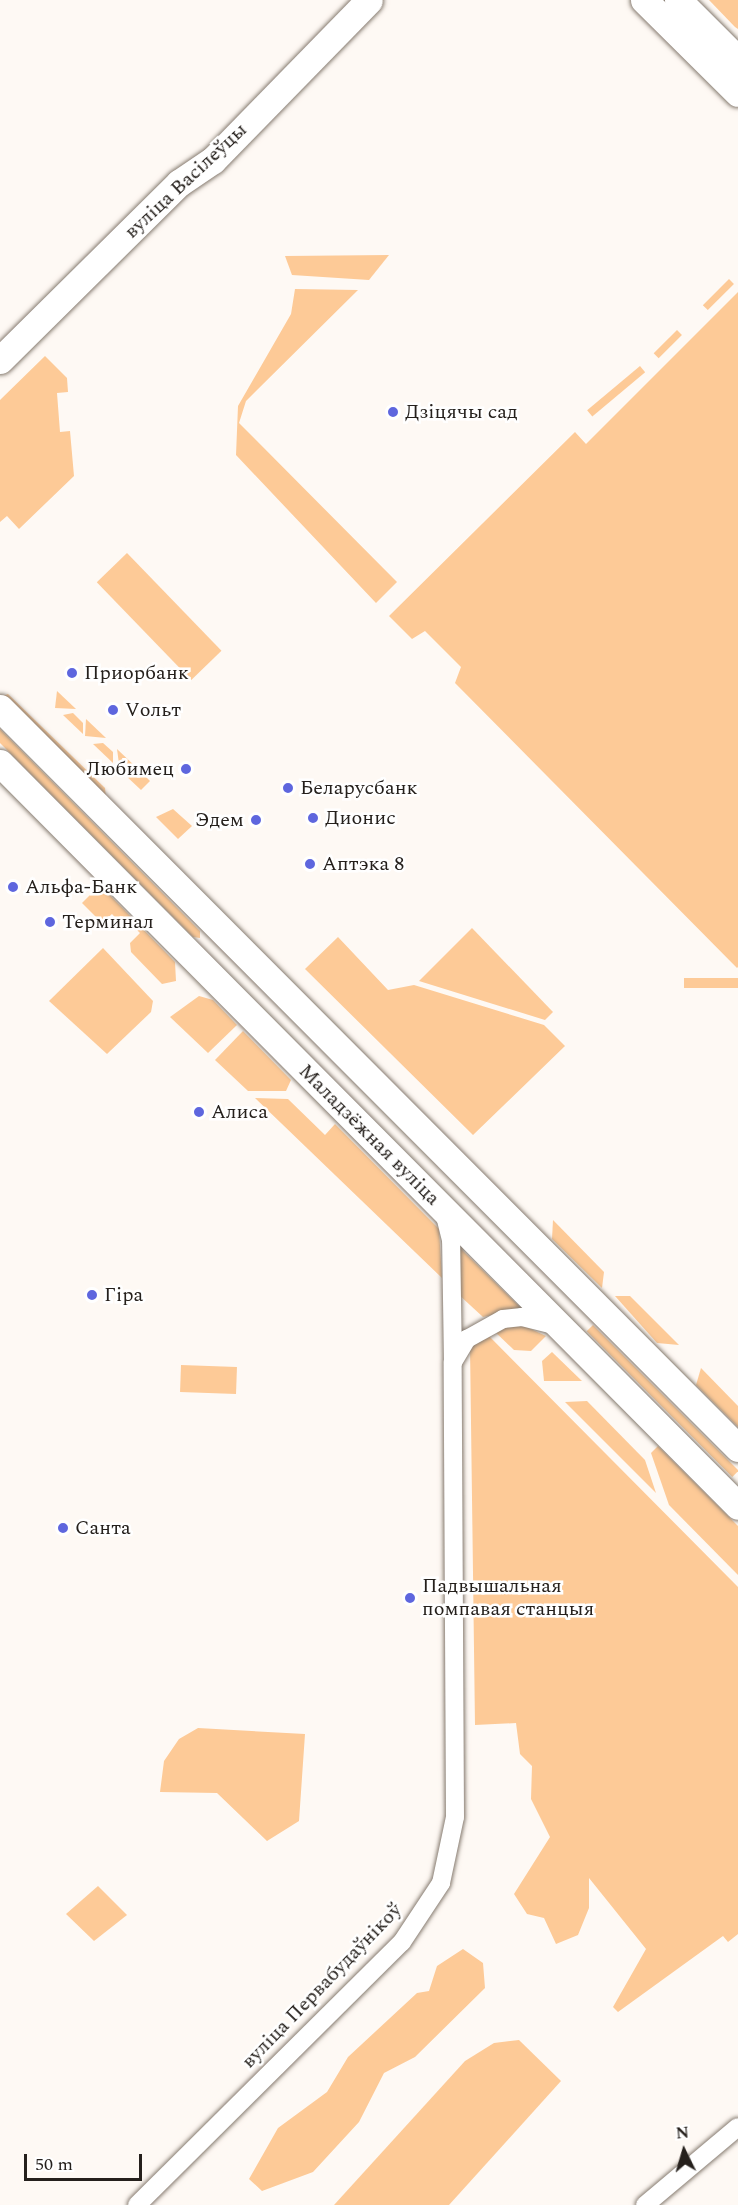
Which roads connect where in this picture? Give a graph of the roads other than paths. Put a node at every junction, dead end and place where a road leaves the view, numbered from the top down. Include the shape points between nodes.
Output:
1 (369, 0) edge
2 (644, 0) edge
3 (678, 0) edge
4 (738, 60) edge
5 (738, 93) edge
6 (0, 360) edge
7 (0, 708) edge
8 (0, 763) edge
9 (443, 1210) junction
10 (558, 1326) junction
11 (453, 1362) junction
12 (738, 1448) edge
13 (738, 1506) edge
14 (738, 2127) edge
15 (138, 2205) edge
16 (645, 2205) edge

1 - 6 main road, вуліца Васілеўцы via 213,160 179,183
2 - 5 main road
3 - 4 main road
7 - 12 main road, Маладзёжная вуліца
8 - 9 main road, Маладзёжная вуліца
9 - 10 main road, Маладзёжная вуліца
9 - 11 street, вуліца Первабудаўнікоў via 451,1240
10 - 11 street via 522,1317 503,1319 467,1339
10 - 13 main road, Маладзёжная вуліца
11 - 15 street, вуліца Первабудаўнікоў via 455,1817 441,1883 402,1942
14 - 16 street

